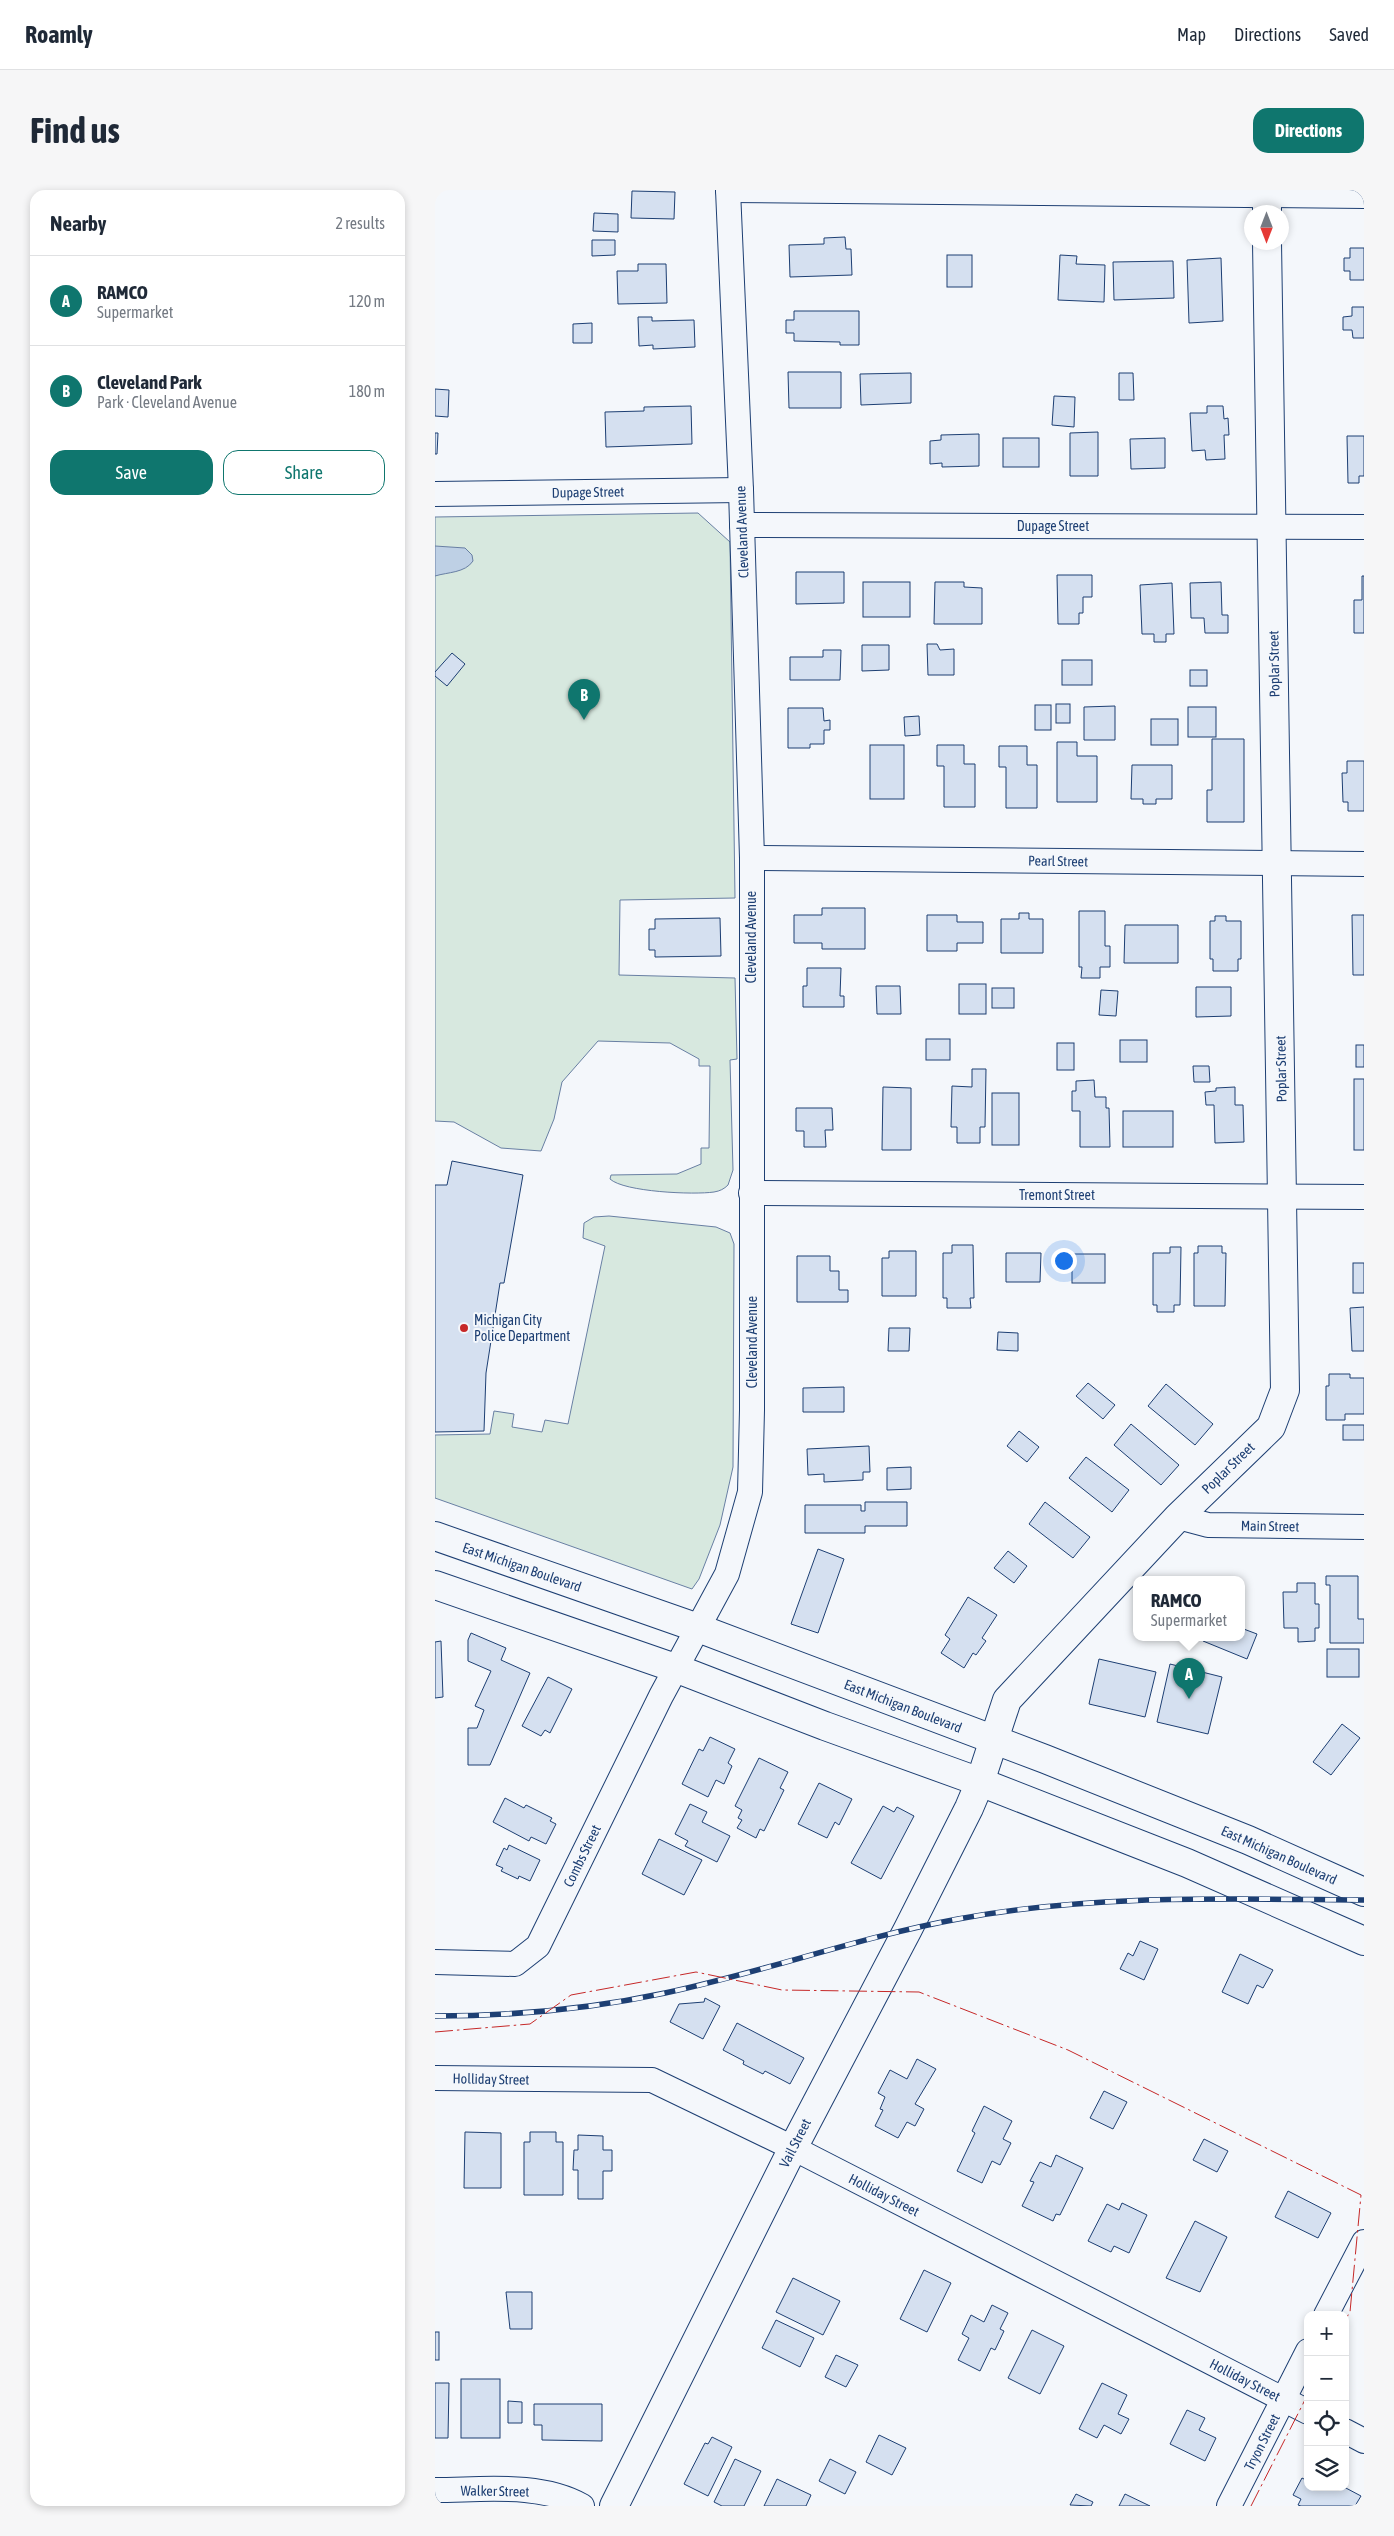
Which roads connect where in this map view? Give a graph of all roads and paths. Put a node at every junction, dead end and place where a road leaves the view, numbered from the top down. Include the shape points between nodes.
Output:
1 (727, 190) edge
2 (1364, 196) edge
3 (1267, 199) edge
4 (1267, 250) edge
5 (741, 490) junction
6 (435, 494) edge
7 (742, 525) junction
8 (1272, 526) junction
9 (1364, 526) edge
10 (752, 858) junction
11 (1277, 863) junction
12 (1364, 864) edge
13 (751, 1194) junction
14 (1283, 1196) junction
15 (1364, 1197) edge
16 (1178, 1517) junction
17 (1364, 1527) edge
18 (435, 1536) edge
19 (435, 1585) edge
20 (698, 1628) junction
21 (675, 1668) junction
22 (992, 1740) junction
23 (980, 1782) junction
24 (1357, 1886) edge
25 (1364, 1941) edge
26 (435, 1962) edge
27 (435, 2078) edge
28 (793, 2148) junction
29 (1364, 2242) edge
30 (1328, 2311) edge
31 (1305, 2356) edge
32 (1283, 2400) junction
33 (1304, 2410) edge
34 (1349, 2433) edge
35 (1364, 2441) edge
36 (435, 2490) edge
37 (582, 2506) edge
38 (614, 2506) edge
39 (1229, 2506) edge

1 - 3 street
1 - 5 street, Cleveland Avenue
2 - 3 street
4 - 8 street, Poplar Street
5 - 6 street, Dupage Street
5 - 7 street, Cleveland Avenue
7 - 8 street, Dupage Street
7 - 10 street, Cleveland Avenue
8 - 9 street, Dupage Street
8 - 11 street, Poplar Street
10 - 11 street, Pearl Street
10 - 13 street, Cleveland Avenue
11 - 12 street, Pearl Street
11 - 14 street, Poplar Street
13 - 14 street, Tremont Street
13 - 20 street, Cleveland Avenue via 750,1492 727,1574
14 - 15 street, Tremont Street
14 - 16 street, Poplar Street via 1285,1390 1271,1427
16 - 17 street, Main Street via 1208,1525
16 - 22 street, Poplar Street via 1007,1700
18 - 20 street, East Michigan Boulevard
19 - 21 street
20 - 21 street, Cleveland Avenue
20 - 22 street, East Michigan Boulevard
21 - 23 street
21 - 26 street, Combs Street via 538,1946 515,1964
22 - 23 street, Poplar Street
22 - 24 street, East Michigan Boulevard via 1230,1832
23 - 25 street via 1187,1863
23 - 28 street, Vail Street via 908,1930
27 - 28 street, Holliday Street via 651,2080
28 - 32 street, Holliday Street
28 - 38 street, Vail Street
29 - 30 street
31 - 32 street, Tryon Street
32 - 33 street, Holliday Street
32 - 39 street, Tryon Street
34 - 35 street
36 - 37 street, Walker Street via 529,2490 566,2497

